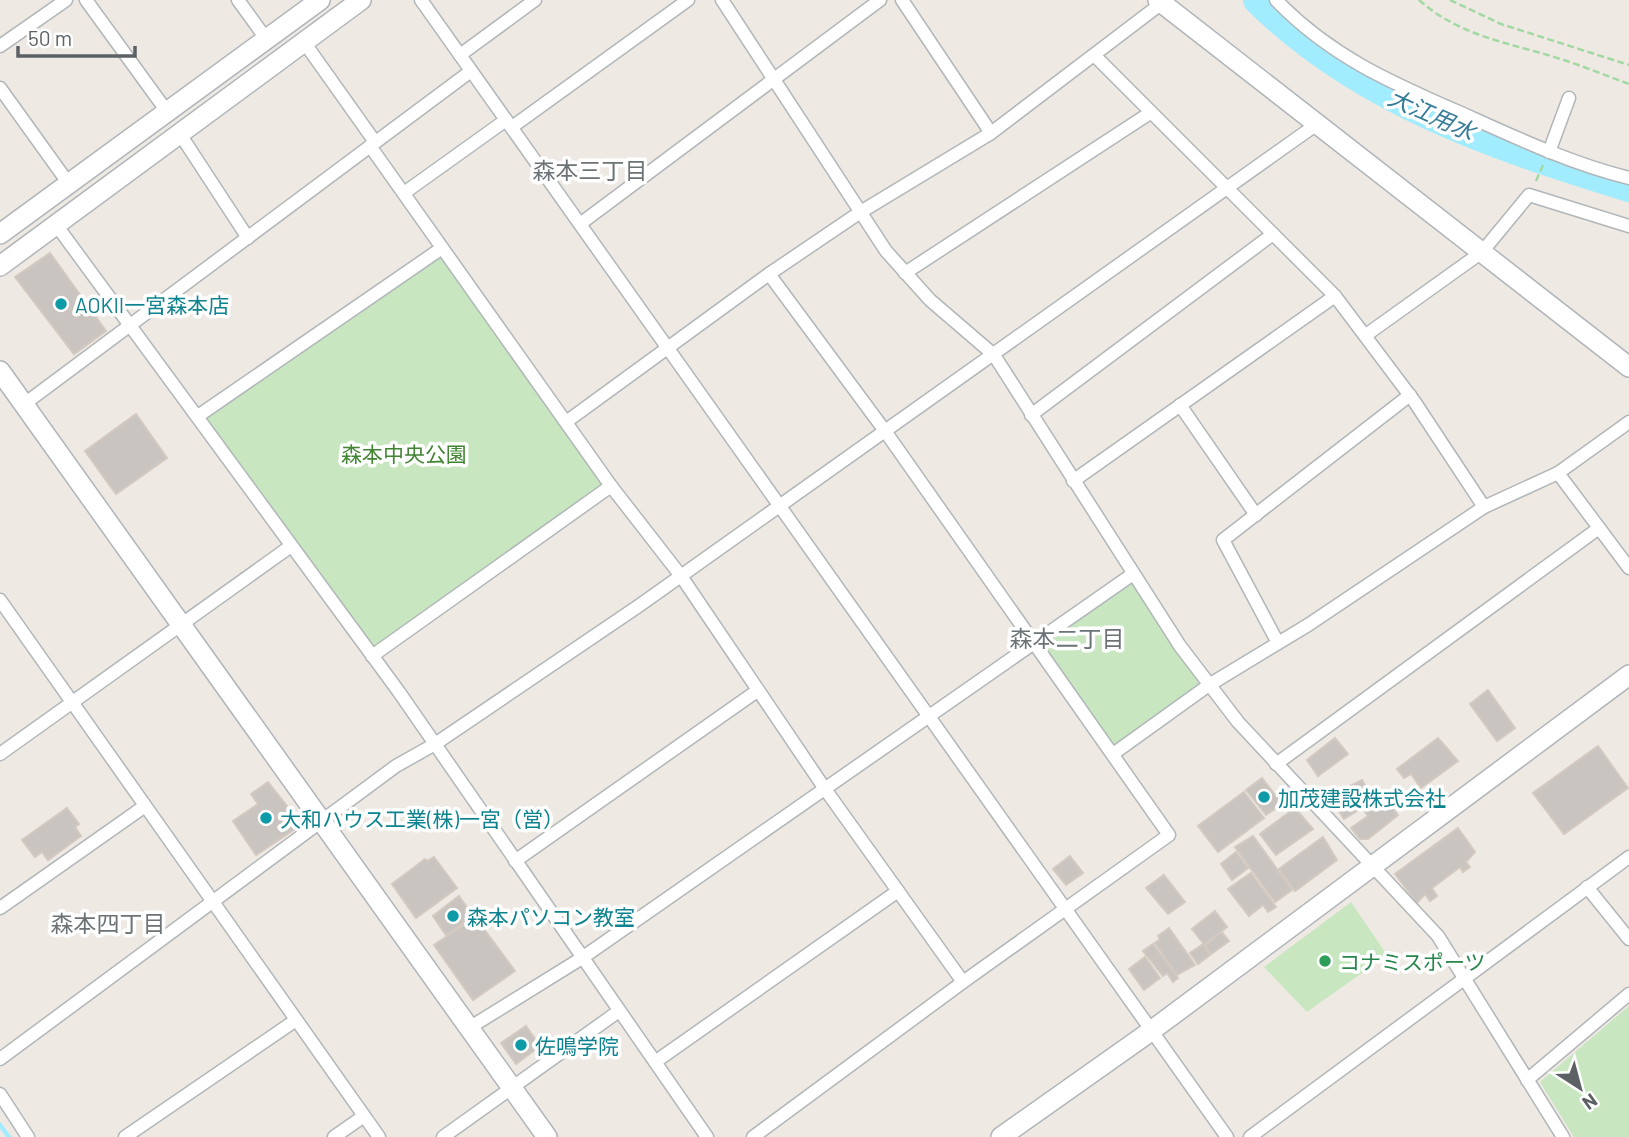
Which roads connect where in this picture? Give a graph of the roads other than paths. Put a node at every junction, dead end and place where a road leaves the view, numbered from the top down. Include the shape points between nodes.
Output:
1 (66, 0) edge
2 (86, 0) edge
3 (238, 0) edge
4 (320, 0) edge
5 (361, 0) edge
6 (421, 0) edge
7 (535, 0) edge
8 (688, 0) edge
9 (722, 0) edge
10 (880, 0) edge
11 (902, 0) edge
12 (1276, 0) edge
13 (1160, 2) edge
14 (267, 40) junction
15 (304, 42) junction
16 (0, 46) edge
17 (460, 55) junction
18 (1094, 55) junction
19 (471, 71) junction
20 (775, 81) junction
21 (0, 88) edge
22 (1569, 98) dead end
23 (168, 113) junction
24 (1150, 113) junction
25 (509, 124) junction
26 (1317, 124) junction
27 (991, 133) junction
28 (180, 134) junction
29 (373, 144) junction
30 (1548, 155) junction
31 (1629, 178) edge
32 (69, 184) junction
33 (1227, 189) junction
34 (404, 193) junction
35 (859, 213) junction
36 (580, 224) junction
37 (57, 226) junction
38 (1629, 226) edge
39 (0, 234) edge
40 (1273, 234) junction
41 (248, 238) junction
42 (442, 248) junction
43 (1482, 252) junction
44 (0, 266) edge
45 (905, 273) junction
46 (769, 274) junction
47 (1335, 296) junction
48 (131, 325) junction
49 (1366, 335) junction
50 (668, 347) junction
51 (994, 355) junction
52 (1629, 367) edge
53 (0, 371) edge
54 (1410, 395) junction
55 (23, 405) junction
56 (1180, 405) junction
57 (1031, 415) junction
58 (198, 416) junction
59 (566, 422) junction
60 (1629, 422) edge
61 (885, 431) junction
62 (1558, 473) junction
63 (1073, 481) junction
64 (611, 486) junction
65 (781, 505) junction
66 (1484, 507) junction
67 (1256, 515) junction
68 (1599, 528) junction
69 (291, 546) junction
70 (1629, 568) edge
71 (1133, 573) junction
72 (681, 576) junction
73 (0, 600) edge
74 (179, 625) junction
75 (1033, 642) junction
76 (1278, 643) junction
77 (372, 656) junction
78 (1629, 675) edge
79 (1209, 685) junction
80 (757, 691) junction
81 (72, 702) junction
82 (927, 717) junction
83 (435, 744) junction
84 (0, 754) edge
85 (1113, 754) junction
86 (1276, 764) junction
87 (825, 789) junction
88 (145, 806) junction
89 (320, 821) junction
90 (1629, 857) edge
91 (515, 861) junction
92 (1374, 866) junction
93 (1587, 887) junction
94 (898, 891) junction
95 (211, 901) junction
96 (0, 908) edge
97 (1066, 910) junction
98 (1629, 939) edge
99 (582, 958) junction
100 (1464, 977) junction
101 (963, 982) junction
102 (1629, 994) edge
103 (619, 1011) junction
104 (296, 1020) junction
105 (469, 1028) junction
106 (1151, 1031) junction
107 (0, 1059) edge
108 (655, 1062) junction
109 (1527, 1080) junction
110 (511, 1087) junction
111 (0, 1094) edge
112 (364, 1116) junction
113 (1561, 1136) edge
114 (28, 1137) edge
115 (125, 1137) edge
116 (334, 1137) edge
117 (379, 1137) edge
118 (443, 1137) edge
119 (547, 1137) edge
120 (707, 1137) edge
121 (753, 1137) edge
122 (1001, 1137) edge
123 (1227, 1137) edge
124 (1250, 1137) edge

1 - 16 street
2 - 23 street
3 - 14 street
4 - 14 street
5 - 15 street
6 - 17 street
7 - 17 street
8 - 25 street
9 - 20 street
10 - 20 street
11 - 27 street
12 - 30 street via 1333,50 1379,77
13 - 18 street
13 - 26 street
14 - 23 street
15 - 28 street
15 - 29 street
17 - 19 street
18 - 24 street
18 - 27 street
19 - 25 street
19 - 29 street
20 - 35 street
20 - 36 street
21 - 32 street
22 - 30 street
23 - 32 street
24 - 33 street
24 - 45 street
25 - 34 street
25 - 36 street
26 - 33 street
26 - 43 street
27 - 35 street
28 - 37 street
28 - 41 street
29 - 34 street
29 - 41 street
30 - 31 street
32 - 39 street
33 - 40 street
33 - 51 street
34 - 42 street
35 - 45 street
35 - 46 street
36 - 50 street
37 - 44 street
37 - 48 street
38 - 43 street via 1529,195
40 - 47 street
40 - 57 street
41 - 48 street
42 - 58 street
42 - 59 street
43 - 49 street
43 - 52 street
45 - 51 street
46 - 50 street
46 - 61 street
47 - 49 street
47 - 56 street
48 - 55 street
48 - 58 street
49 - 54 street
50 - 59 street
50 - 65 street
51 - 57 street
51 - 61 street
53 - 55 street
54 - 66 street
54 - 67 street
55 - 74 street
56 - 63 street
56 - 67 street
57 - 63 street
58 - 69 street
59 - 64 street
60 - 62 street
61 - 65 street
61 - 75 street
62 - 66 street
62 - 68 street
63 - 71 street
64 - 72 street
64 - 77 street
65 - 72 street
65 - 82 street
66 - 76 street
67 - 76 street via 1223,540
68 - 70 street
68 - 86 street
69 - 74 street
69 - 77 street
71 - 75 street
71 - 79 street
72 - 80 street
72 - 83 street
73 - 81 street
74 - 81 street
74 - 89 street
75 - 82 street
75 - 85 street
76 - 79 street
77 - 83 street
78 - 92 street
79 - 85 street
79 - 86 street
80 - 87 street
80 - 91 street
81 - 84 street
81 - 88 street
82 - 87 street
82 - 97 street
83 - 89 street
83 - 91 street
85 - 97 street via 1169,835
86 - 92 street
87 - 94 street
87 - 99 street
88 - 95 street
88 - 96 street
89 - 95 street
89 - 105 street
90 - 93 street
91 - 99 street
92 - 100 street via 1438,936
92 - 106 street
93 - 98 street
93 - 100 street
94 - 101 street
94 - 108 street
95 - 104 street
95 - 107 street
97 - 101 street
97 - 106 street
99 - 103 street
99 - 105 street
100 - 109 street
100 - 124 street
101 - 121 street
102 - 109 street
103 - 108 street
103 - 110 street
104 - 112 street
104 - 115 street
105 - 110 street
106 - 122 street
106 - 123 street
108 - 120 street
109 - 113 street
110 - 118 street
110 - 119 street
111 - 114 street
112 - 116 street
112 - 117 street

